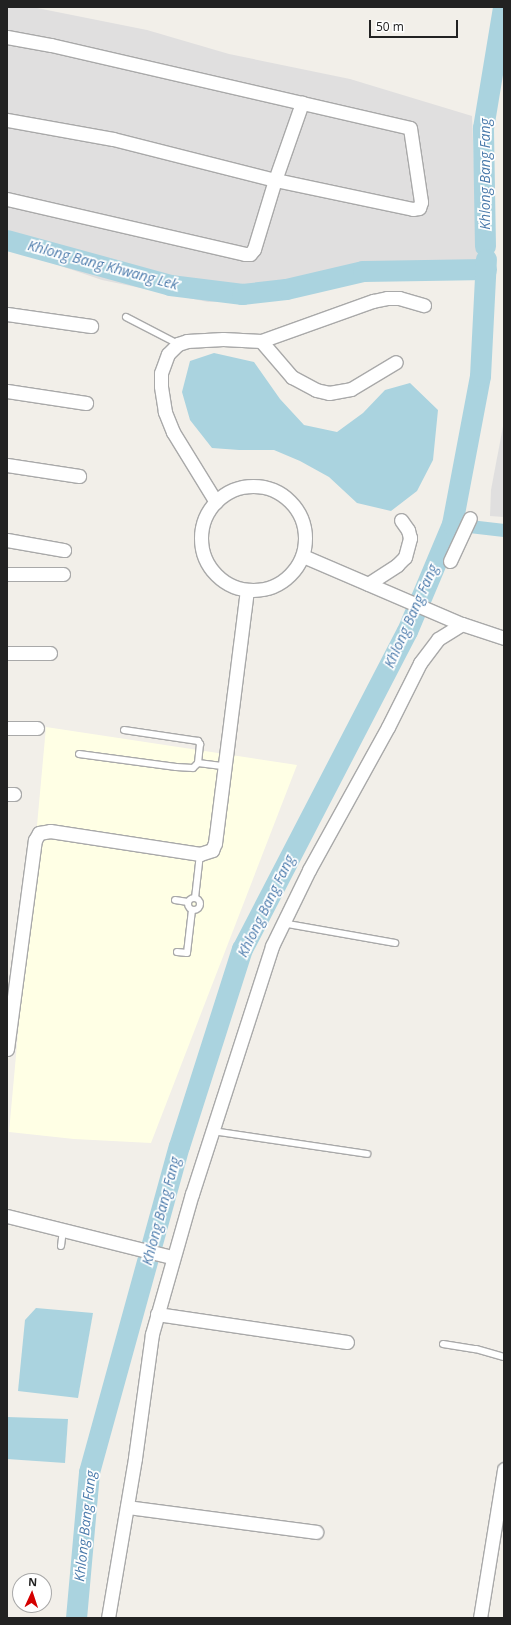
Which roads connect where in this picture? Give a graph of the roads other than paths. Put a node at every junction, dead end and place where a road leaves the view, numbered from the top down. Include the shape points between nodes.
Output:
1 (7, 37) edge
2 (302, 103) junction
3 (7, 120) edge
4 (275, 180) junction
5 (7, 199) edge
6 (424, 305) dead end
7 (7, 314) edge
8 (126, 317) dead end
9 (91, 326) dead end
10 (261, 341) junction
11 (178, 344) junction
12 (396, 362) dead end
13 (7, 390) edge
14 (86, 403) dead end
15 (7, 465) edge
16 (79, 476) dead end
17 (216, 502) junction
18 (470, 518) dead end
19 (402, 520) dead end
20 (7, 540) edge
21 (64, 550) dead end
22 (303, 556) junction
23 (450, 561) dead end
24 (7, 574) edge
25 (63, 574) dead end
26 (368, 584) junction
27 (247, 591) junction
28 (462, 624) junction
29 (504, 638) edge
30 (7, 653) edge
31 (50, 653) dead end
32 (7, 728) edge
33 (37, 728) dead end
34 (124, 730) dead end
35 (79, 754) dead end
36 (198, 763) junction
37 (224, 766) junction
38 (200, 854) junction
39 (195, 898) junction
40 (176, 900) dead end
41 (188, 902) junction
42 (192, 910) junction
43 (282, 923) junction
44 (395, 942) dead end
45 (177, 952) dead end
46 (7, 1049) edge
47 (212, 1131) junction
48 (367, 1154) dead end
49 (7, 1216) edge
50 (63, 1230) junction
51 (61, 1246) dead end
52 (172, 1257) junction
53 (157, 1314) junction
54 (347, 1342) dead end
55 (443, 1344) dead end
56 (504, 1357) edge
57 (504, 1473) edge
58 (127, 1507) junction
59 (316, 1532) dead end
60 (108, 1618) edge
61 (480, 1618) edge

1 - 2 street
2 - 4 street
2 - 4 street via 410,128 421,202 419,208 413,209
3 - 4 street via 113,139
4 - 5 street via 254,249 250,254
6 - 10 street via 399,298 373,301
7 - 9 street
8 - 11 lane
10 - 11 street via 223,339
10 - 12 street via 292,377 316,390 329,393 351,389
11 - 17 street via 168,354 161,373 165,412 173,432
13 - 14 street
15 - 16 street
17 - 22 street via 228,492 243,487 259,486 274,490 288,498 298,510 305,525 306,541
17 - 27 street via 206,515 201,531 203,553 207,564 217,577 231,586
18 - 23 street
19 - 26 street via 410,538 405,557
20 - 21 street
22 - 26 street
22 - 27 street via 295,571 281,583 265,590
24 - 25 street
26 - 28 street
27 - 37 street
28 - 29 street
28 - 43 street via 438,639 420,663
30 - 31 street
32 - 33 street
34 - 36 lane via 198,741
35 - 36 lane via 176,767 193,768
36 - 37 lane
37 - 38 street via 215,843 212,850
38 - 39 lane
38 - 46 street via 50,831 40,833 35,840
39 - 41 lane
39 - 42 lane via 200,904 197,910
40 - 41 lane
41 - 42 lane via 188,907
42 - 45 lane via 187,953
43 - 44 lane
43 - 47 street via 272,946
47 - 48 lane
47 - 52 street
49 - 50 street
50 - 51 lane
50 - 52 street
52 - 53 street
53 - 54 street
53 - 58 street via 149,1352
55 - 56 lane
57 - 61 street
58 - 59 street
58 - 60 street

